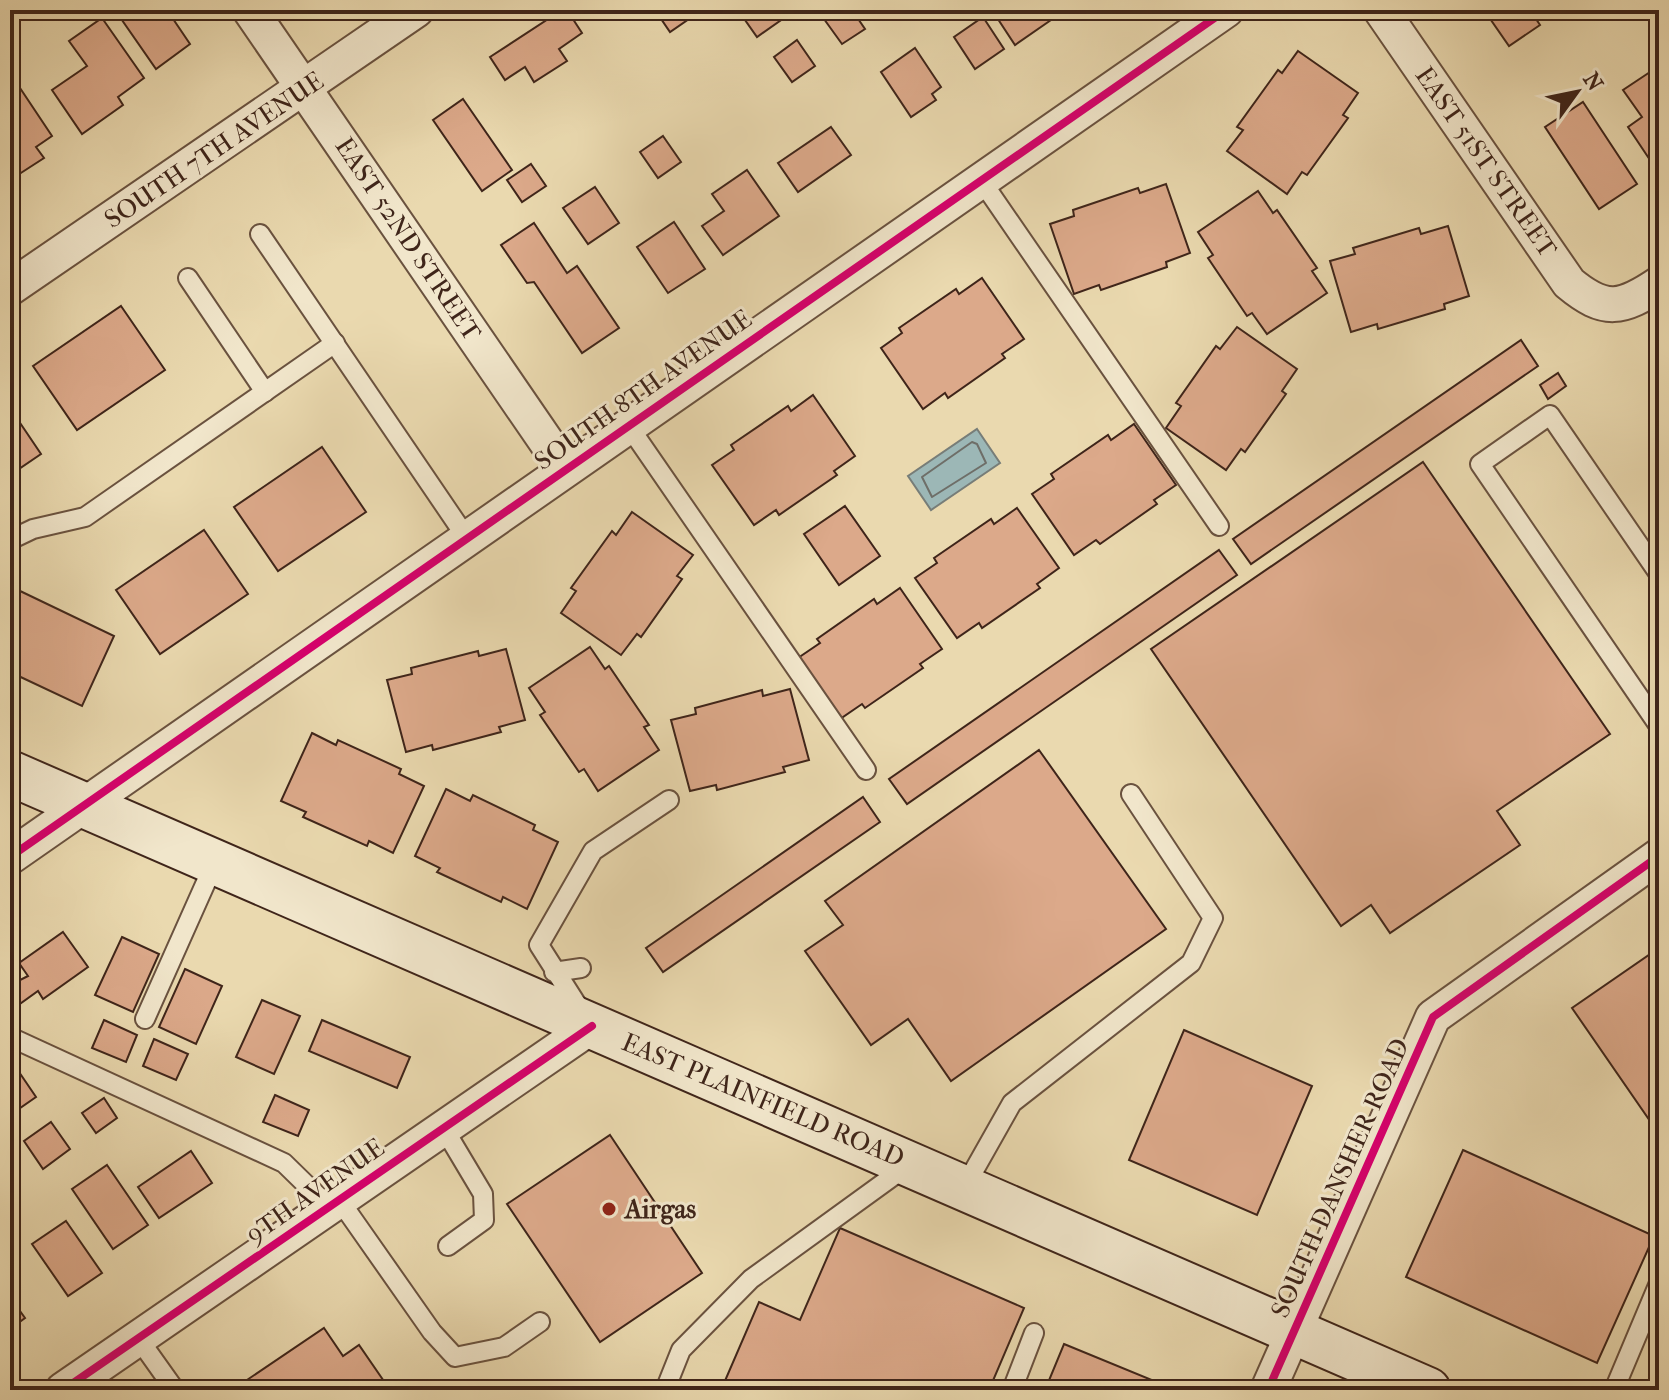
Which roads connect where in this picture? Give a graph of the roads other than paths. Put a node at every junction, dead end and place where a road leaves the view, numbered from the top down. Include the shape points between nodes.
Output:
1 (250, 10) edge
2 (416, 10) edge
3 (1226, 10) edge
4 (1381, 10) edge
5 (306, 88) junction
6 (981, 180) junction
7 (260, 234) dead end
8 (188, 278) dead end
9 (1659, 284) edge
10 (10, 288) edge
11 (335, 343) junction
12 (265, 392) junction
13 (628, 425) junction
14 (565, 469) junction
15 (1219, 526) dead end
16 (466, 537) junction
17 (10, 540) edge
18 (1659, 574) edge
19 (1659, 726) edge
20 (866, 770) dead end
21 (10, 773) edge
22 (1131, 794) dead end
23 (669, 800) dead end
24 (86, 806) junction
25 (1659, 856) edge
26 (10, 857) edge
27 (215, 862) junction
28 (581, 968) dead end
29 (554, 972) junction
30 (145, 1019) dead end
31 (592, 1026) junction
32 (10, 1037) edge
33 (443, 1127) junction
34 (909, 1164) junction
35 (964, 1188) junction
36 (333, 1202) junction
37 (448, 1246) dead end
38 (1659, 1283) edge
39 (540, 1322) dead end
40 (1294, 1332) junction
41 (1034, 1333) dead end
42 (138, 1338) junction
43 (63, 1390) edge
44 (175, 1390) edge
45 (665, 1390) edge
46 (1012, 1390) edge
47 (1268, 1390) edge
48 (1428, 1390) edge
49 (1614, 1390) edge

1 - 5 street, EAST 52ND STREET
2 - 5 street, SOUTH 7TH AVENUE
3 - 6 street, SOUTH 8TH AVENUE
4 - 9 street, EAST 51ST STREET via 1569,283 1600,304 1618,305 1635,301
5 - 10 street, SOUTH 7TH AVENUE
5 - 14 street, EAST 52ND STREET
6 - 13 street, SOUTH 8TH AVENUE
6 - 15 lane
7 - 11 lane
8 - 12 lane
11 - 12 lane
11 - 16 lane
12 - 17 lane via 85,517
13 - 14 street, SOUTH 8TH AVENUE
13 - 20 lane
14 - 16 street, SOUTH 8TH AVENUE
16 - 24 street, SOUTH 8TH AVENUE
18 - 19 lane via 1550,415 1480,464
21 - 24 main road, EAST PLAINFIELD ROAD
22 - 35 lane via 1213,918 1191,963 1012,1103
23 - 29 lane via 593,851 539,945
24 - 26 street, SOUTH 8TH AVENUE
24 - 27 main road, EAST PLAINFIELD ROAD
25 - 40 street, SOUTH DANSHER ROAD via 1433,1017
27 - 30 lane
27 - 31 main road, EAST PLAINFIELD ROAD
28 - 29 lane
29 - 31 lane
31 - 33 street, 9TH AVENUE
31 - 34 main road, EAST PLAINFIELD ROAD
32 - 36 lane via 284,1163
33 - 36 street, 9TH AVENUE
33 - 37 lane via 483,1194 484,1220
34 - 35 main road, EAST PLAINFIELD ROAD
34 - 45 lane via 751,1279 681,1350
35 - 40 main road, EAST PLAINFIELD ROAD
36 - 39 lane via 455,1357 504,1347
36 - 42 street, 9TH AVENUE
38 - 49 lane
40 - 47 street, SOUTH DANSHER ROAD
40 - 48 main road, EAST PLAINFIELD ROAD
41 - 46 lane
42 - 43 street, 9TH AVENUE
42 - 44 lane

